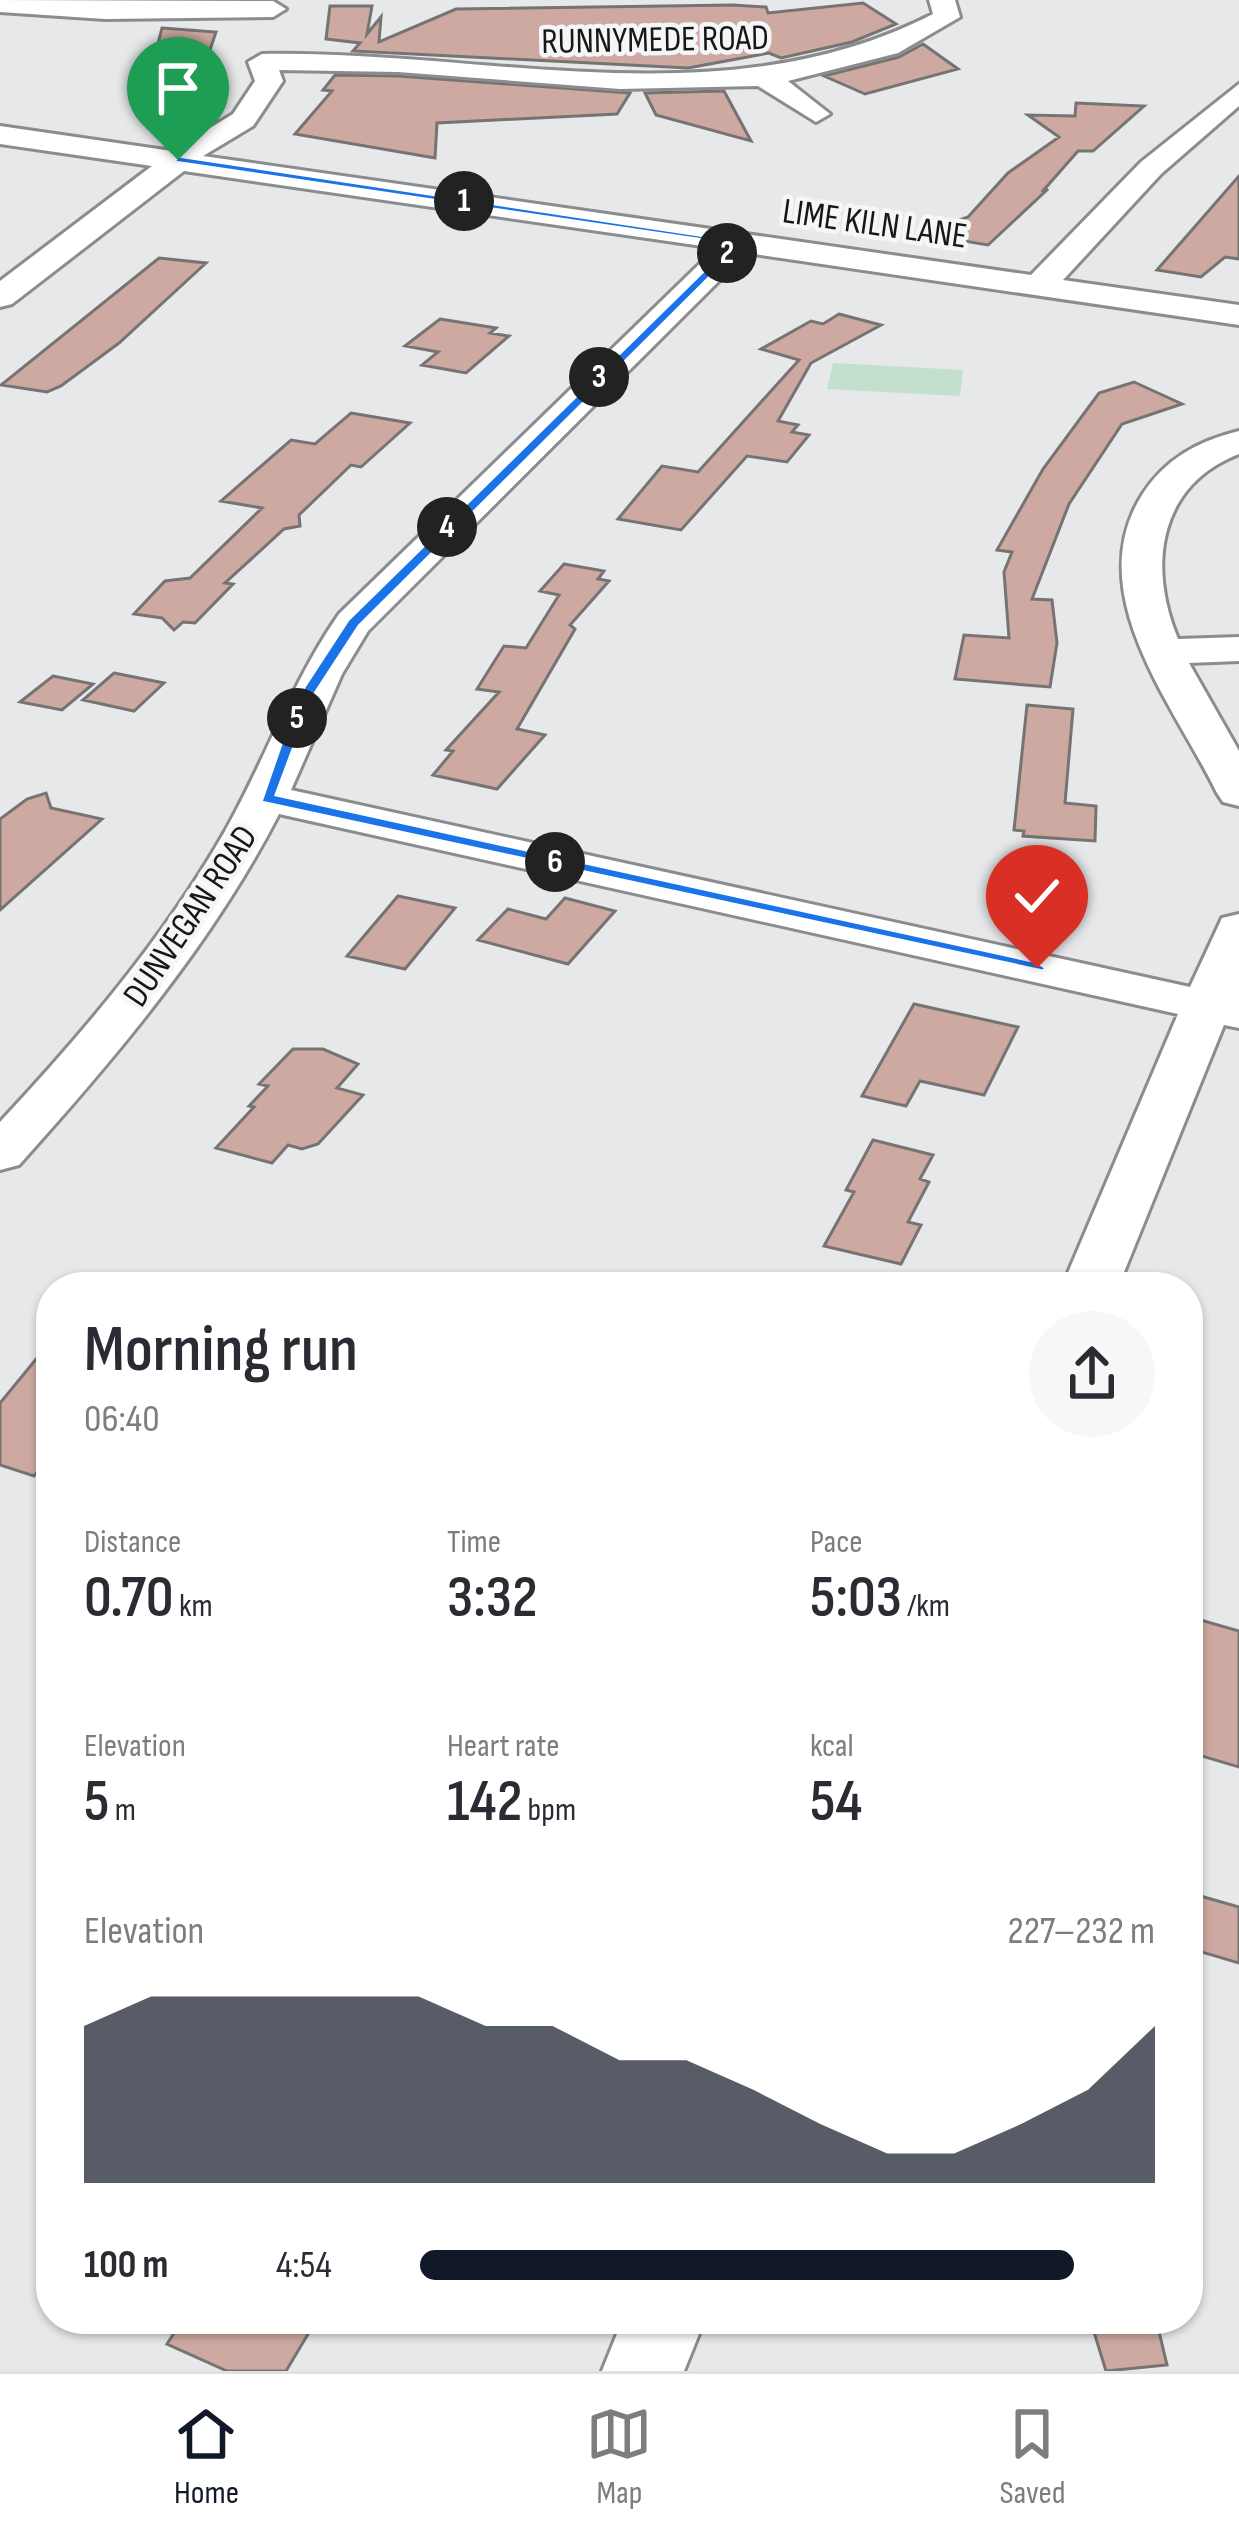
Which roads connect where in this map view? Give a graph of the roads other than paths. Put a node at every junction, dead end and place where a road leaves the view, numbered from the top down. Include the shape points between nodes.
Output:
1 (942, 0) edge
2 (0, 4) edge
3 (274, 5) edge
4 (759, 74) junction
5 (258, 80) junction
6 (1239, 92) edge
7 (0, 114) edge
8 (816, 114) dead end
9 (0, 135) edge
10 (190, 151) junction
11 (843, 236) dead end
12 (740, 242) junction
13 (1039, 286) junction
14 (0, 297) edge
15 (1239, 315) edge
16 (1239, 442) edge
17 (1239, 650) edge
18 (1164, 652) junction
19 (1239, 793) edge
20 (266, 798) junction
21 (1239, 928) edge
22 (1223, 1009) edge
23 (0, 1154) edge
24 (1097, 1272) edge
25 (658, 2334) edge
26 (643, 2371) edge

1 - 4 street, RUNNYMEDE ROAD via 947,16 892,46
2 - 3 street via 105,11
3 - 5 street
4 - 5 street, RUNNYMEDE ROAD via 614,82 418,65
4 - 8 street
5 - 10 street via 228,134
6 - 13 street via 1151,168
7 - 10 street
9 - 10 street, LIME KILN LANE
10 - 11 street
10 - 12 street, LIME KILN LANE
10 - 14 street
12 - 13 street, LIME KILN LANE
12 - 20 street, DUNVEGAN ROAD via 353,623 304,698
13 - 15 street, LIME KILN LANE
16 - 18 street via 1172,477 1144,533 1139,569
17 - 18 street
18 - 19 street
20 - 22 street
20 - 23 street, DUNVEGAN ROAD via 133,1001
21 - 22 street
22 - 24 street
25 - 26 street

